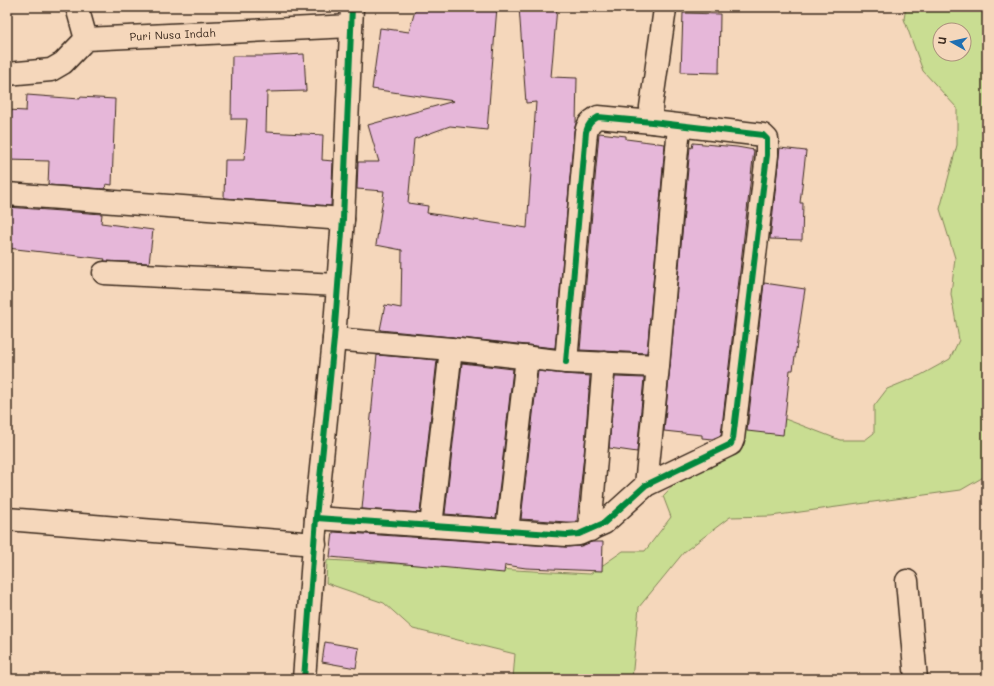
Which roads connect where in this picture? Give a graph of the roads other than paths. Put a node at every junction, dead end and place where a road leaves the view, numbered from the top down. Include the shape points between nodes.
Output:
1 (77, 7) edge
2 (665, 9) dead end
3 (352, 17) edge
4 (86, 39) junction
5 (7, 74) edge
6 (652, 122) junction
7 (679, 126) junction
8 (7, 194) edge
9 (343, 219) junction
10 (104, 273) dead end
11 (337, 285) junction
12 (334, 339) junction
13 (452, 349) junction
14 (527, 357) junction
15 (566, 362) junction
16 (604, 363) junction
17 (658, 366) junction
18 (646, 486) junction
19 (316, 518) junction
20 (7, 519) edge
21 (431, 526) junction
22 (590, 530) junction
23 (507, 531) junction
24 (315, 544) junction
25 (907, 581) dead end
26 (304, 679) edge
27 (916, 679) edge

1 - 4 street
2 - 6 street via 651,107
3 - 4 street, Puri Nusa Indah
3 - 9 street
4 - 5 street via 63,63 51,70
6 - 7 street
6 - 15 street via 598,117 587,126
7 - 17 street
7 - 18 street via 763,135 767,138 767,155 733,439 728,446
8 - 9 street
9 - 11 street
10 - 11 street
11 - 12 street
12 - 13 street
12 - 19 street
13 - 14 street
13 - 21 street
14 - 15 street
14 - 23 street
15 - 16 street
16 - 17 street
16 - 22 street
17 - 18 street
18 - 22 street via 604,524
19 - 21 street
19 - 24 street
20 - 24 street
21 - 23 street
22 - 23 street via 567,535
24 - 26 street
25 - 27 street

